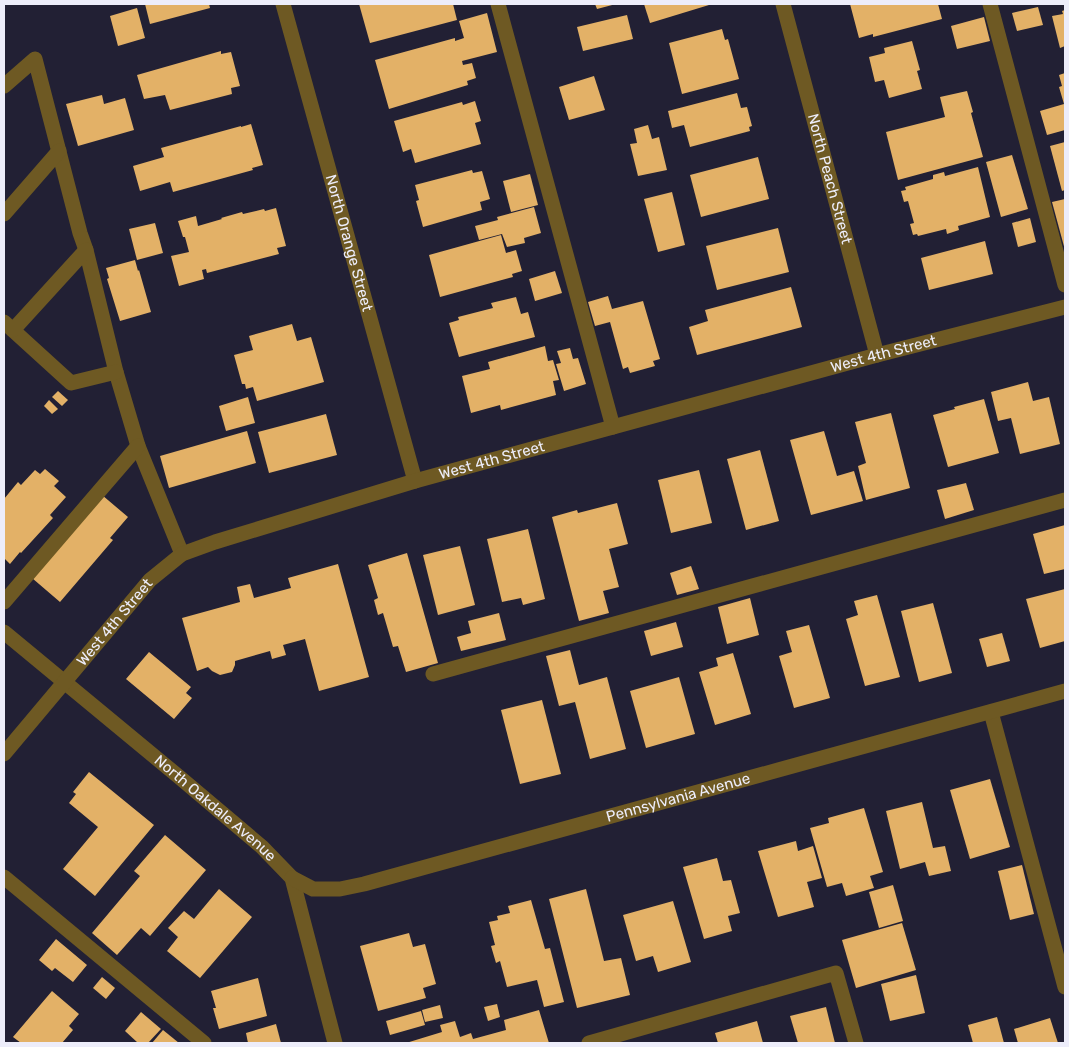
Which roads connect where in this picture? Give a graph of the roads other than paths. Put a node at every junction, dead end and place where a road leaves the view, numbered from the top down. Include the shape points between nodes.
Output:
1 (283, 4) edge
2 (498, 4) edge
3 (783, 4) edge
4 (990, 4) edge
5 (4, 86) edge
6 (59, 150) junction
7 (4, 214) edge
8 (86, 250) junction
9 (1065, 285) edge
10 (1065, 308) edge
11 (8, 326) edge
12 (877, 355) junction
13 (116, 372) junction
14 (613, 427) junction
15 (138, 446) junction
16 (415, 481) junction
17 (1065, 500) edge
18 (182, 554) junction
19 (4, 602) edge
20 (4, 632) edge
21 (433, 674) dead end
22 (64, 682) junction
23 (1065, 692) edge
24 (991, 712) junction
25 (4, 754) edge
26 (4, 877) edge
27 (292, 878) junction
28 (1065, 987) edge
29 (204, 1043) edge
30 (336, 1043) edge
31 (589, 1043) edge
32 (856, 1043) edge

1 - 16 street, North Orange Street
2 - 14 street
3 - 12 street, North Peach Street
4 - 9 street
5 - 6 street via 35,59
6 - 7 street
6 - 8 street
8 - 11 street
8 - 13 street
10 - 12 street, West 4th Street
11 - 13 street via 70,383
12 - 14 street, West 4th Street
13 - 15 street
14 - 16 street, West 4th Street
15 - 18 street
15 - 19 street
16 - 18 street, West 4th Street
17 - 21 street
18 - 22 street, West 4th Street via 150,580
20 - 22 street, North Oakdale Avenue
22 - 25 street, West 4th Street
22 - 27 street, North Oakdale Avenue via 262,847
23 - 24 street, Pennsylvania Avenue
24 - 27 street, Pennsylvania Avenue via 364,884 340,889 313,888
24 - 28 street
26 - 29 street
27 - 30 street, North Oakdale Avenue
31 - 32 street via 836,973

